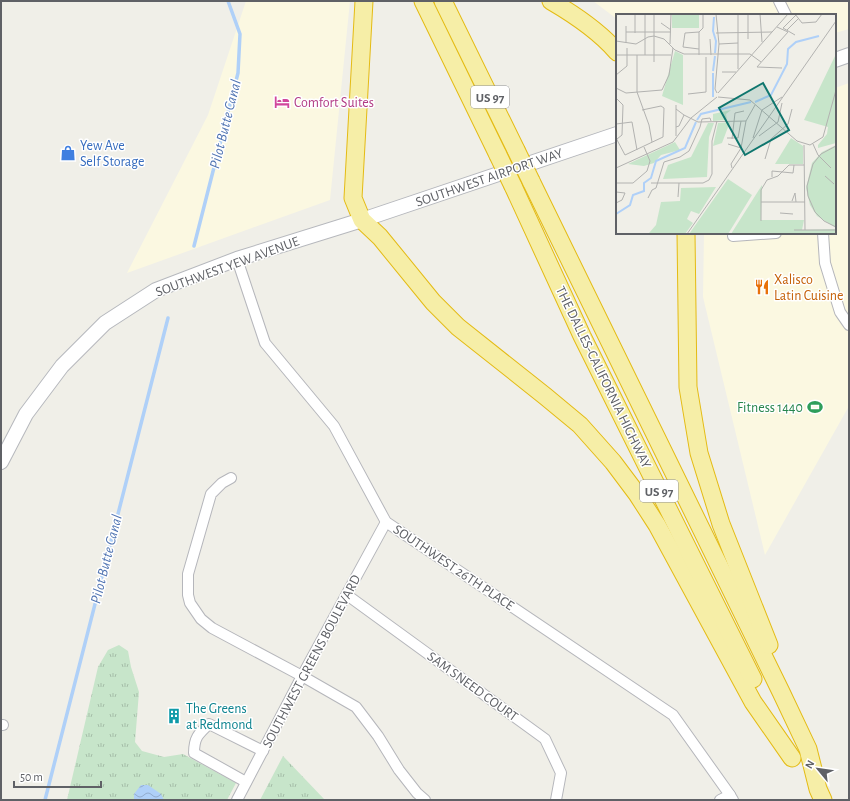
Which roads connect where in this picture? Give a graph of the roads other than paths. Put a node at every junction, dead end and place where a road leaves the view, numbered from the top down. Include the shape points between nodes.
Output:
1 (364, 1) edge
2 (423, 1) edge
3 (443, 1) edge
4 (551, 1) edge
5 (779, 1) edge
6 (786, 14) edge
7 (616, 51) edge
8 (849, 55) edge
9 (836, 60) edge
10 (616, 134) edge
11 (362, 220) junction
12 (686, 234) edge
13 (762, 234) edge
14 (823, 234) edge
15 (733, 236) dead end
16 (237, 259) junction
17 (849, 325) edge
18 (1, 462) edge
19 (231, 478) dead end
20 (386, 522) junction
21 (347, 595) junction
22 (302, 676) junction
23 (781, 692) junction
24 (263, 751) junction
25 (792, 758) junction
26 (246, 782) junction
27 (820, 794) edge
28 (732, 797) edge
29 (237, 800) edge
30 (425, 800) edge
31 (556, 800) edge
32 (720, 800) edge

1 - 11 highway via 352,198
2 - 25 highway, THE DALLES-CALIFORNIA HIGHWAY / US 97, bridge via 582,336
3 - 23 highway, THE DALLES-CALIFORNIA HIGHWAY / US 97, bridge
4 - 7 highway via 576,17
5 - 6 street
8 - 9 main road
10 - 11 main road, SOUTHWEST AIRPORT WAY
11 - 16 main road, SOUTHWEST YEW AVENUE
11 - 25 highway via 380,237 433,302 458,327 580,425 613,462 657,525 753,702
12 - 23 highway via 688,387 699,453 721,524 768,640
13 - 15 street
14 - 17 street via 825,263 840,312
16 - 18 main road, SOUTHWEST YEW AVENUE via 156,290 105,323 57,372 26,414
16 - 20 street, SOUTHWEST 26TH PLACE via 265,343 334,426
19 - 22 street via 211,494 188,574 190,603 201,619 212,628
20 - 21 street, SOUTHWEST GREENS BOULEVARD
20 - 28 street, SOUTHWEST 26TH PLACE via 672,715
21 - 22 street, SOUTHWEST GREENS BOULEVARD
21 - 31 street, SAM SNEED COURT via 545,739 561,773
22 - 24 street, SOUTHWEST GREENS BOULEVARD
22 - 30 street via 356,707 399,770
23 - 27 highway, THE DALLES-CALIFORNIA HIGHWAY / US 97 via 808,749
24 - 26 street, SOUTHWEST GREENS BOULEVARD
24 - 26 street via 209,724 194,741 194,753
25 - 27 highway, THE DALLES-CALIFORNIA HIGHWAY / US 97
26 - 29 street, SOUTHWEST GREENS BOULEVARD
28 - 32 street

